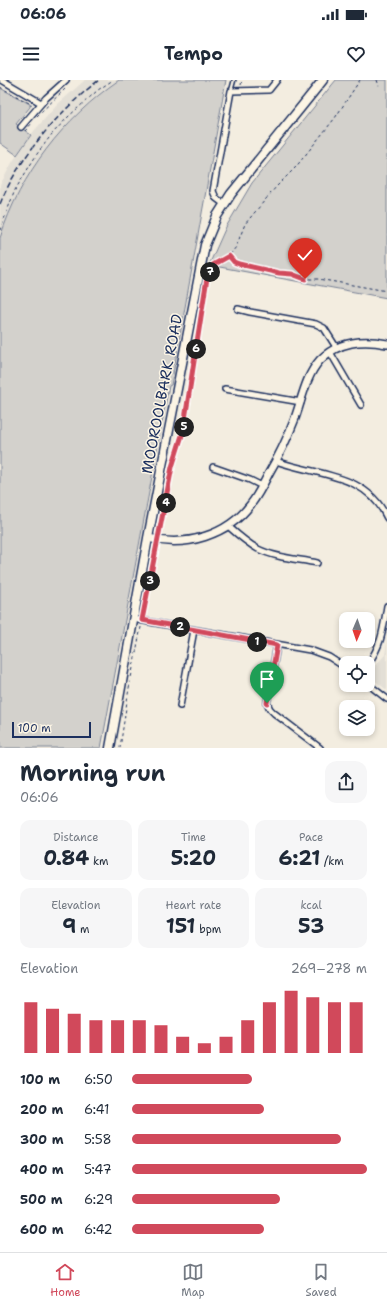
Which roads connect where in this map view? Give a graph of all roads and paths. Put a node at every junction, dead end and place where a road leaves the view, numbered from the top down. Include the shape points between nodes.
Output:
1 (2, 80) edge
2 (66, 80) edge
3 (113, 80) edge
4 (234, 80) edge
5 (277, 80) edge
6 (323, 80) edge
7 (360, 80) edge
8 (377, 80) edge
9 (68, 86) dead end
10 (379, 86) dead end
11 (0, 87) edge
12 (231, 91) junction
13 (41, 103) junction
14 (31, 107) dead end
15 (20, 127) dead end
16 (25, 131) dead end
17 (224, 204) junction
18 (0, 230) edge
19 (229, 256) junction
20 (387, 291) edge
21 (238, 309) dead end
22 (387, 344) edge
23 (333, 349) junction
24 (224, 389) dead end
25 (301, 402) junction
26 (361, 405) dead end
27 (276, 461) junction
28 (213, 467) dead end
29 (262, 486) junction
30 (387, 518) edge
31 (228, 526) junction
32 (148, 538) junction
33 (158, 540) junction
34 (317, 562) dead end
35 (387, 606) edge
36 (133, 619) junction
37 (142, 620) junction
38 (194, 630) junction
39 (277, 645) junction
40 (373, 656) edge
41 (339, 663) edge
42 (375, 690) edge
43 (387, 699) edge
44 (180, 706) dead end
45 (110, 748) edge
46 (120, 748) edge
47 (320, 748) edge

1 - 13 street
2 - 13 street
3 - 18 path via 98,90 52,134 15,190
4 - 12 lane
5 - 12 street via 269,90
6 - 17 main road, MOOROOLBARK ROAD
7 - 19 path via 335,118 296,168 245,224 236,247
8 - 10 path
9 - 16 path
11 - 14 path via 31,104
12 - 17 street via 213,191 216,198
13 - 15 street
17 - 32 main road, MOOROOLBARK ROAD via 211,229 203,256
19 - 20 path via 239,264 305,279
19 - 33 path via 213,265 207,278 183,432 172,467
21 - 23 street via 316,324 324,328
22 - 23 street via 361,341 346,343
23 - 25 street via 311,372
23 - 26 street
24 - 25 street
25 - 27 street
27 - 29 street
27 - 30 street via 303,470 335,476 363,488 376,500
28 - 29 street
29 - 31 street via 251,504
31 - 33 street via 197,539
31 - 34 street via 260,550
32 - 33 street
32 - 36 main road, MOOROOLBARK ROAD
33 - 37 path
35 - 40 street via 382,635
36 - 37 street
36 - 45 main road, MOOROOLBARK ROAD
37 - 38 street
37 - 46 path via 128,688
38 - 39 street
38 - 44 street
39 - 41 street via 310,650
39 - 47 street via 267,703 274,713
42 - 43 street

